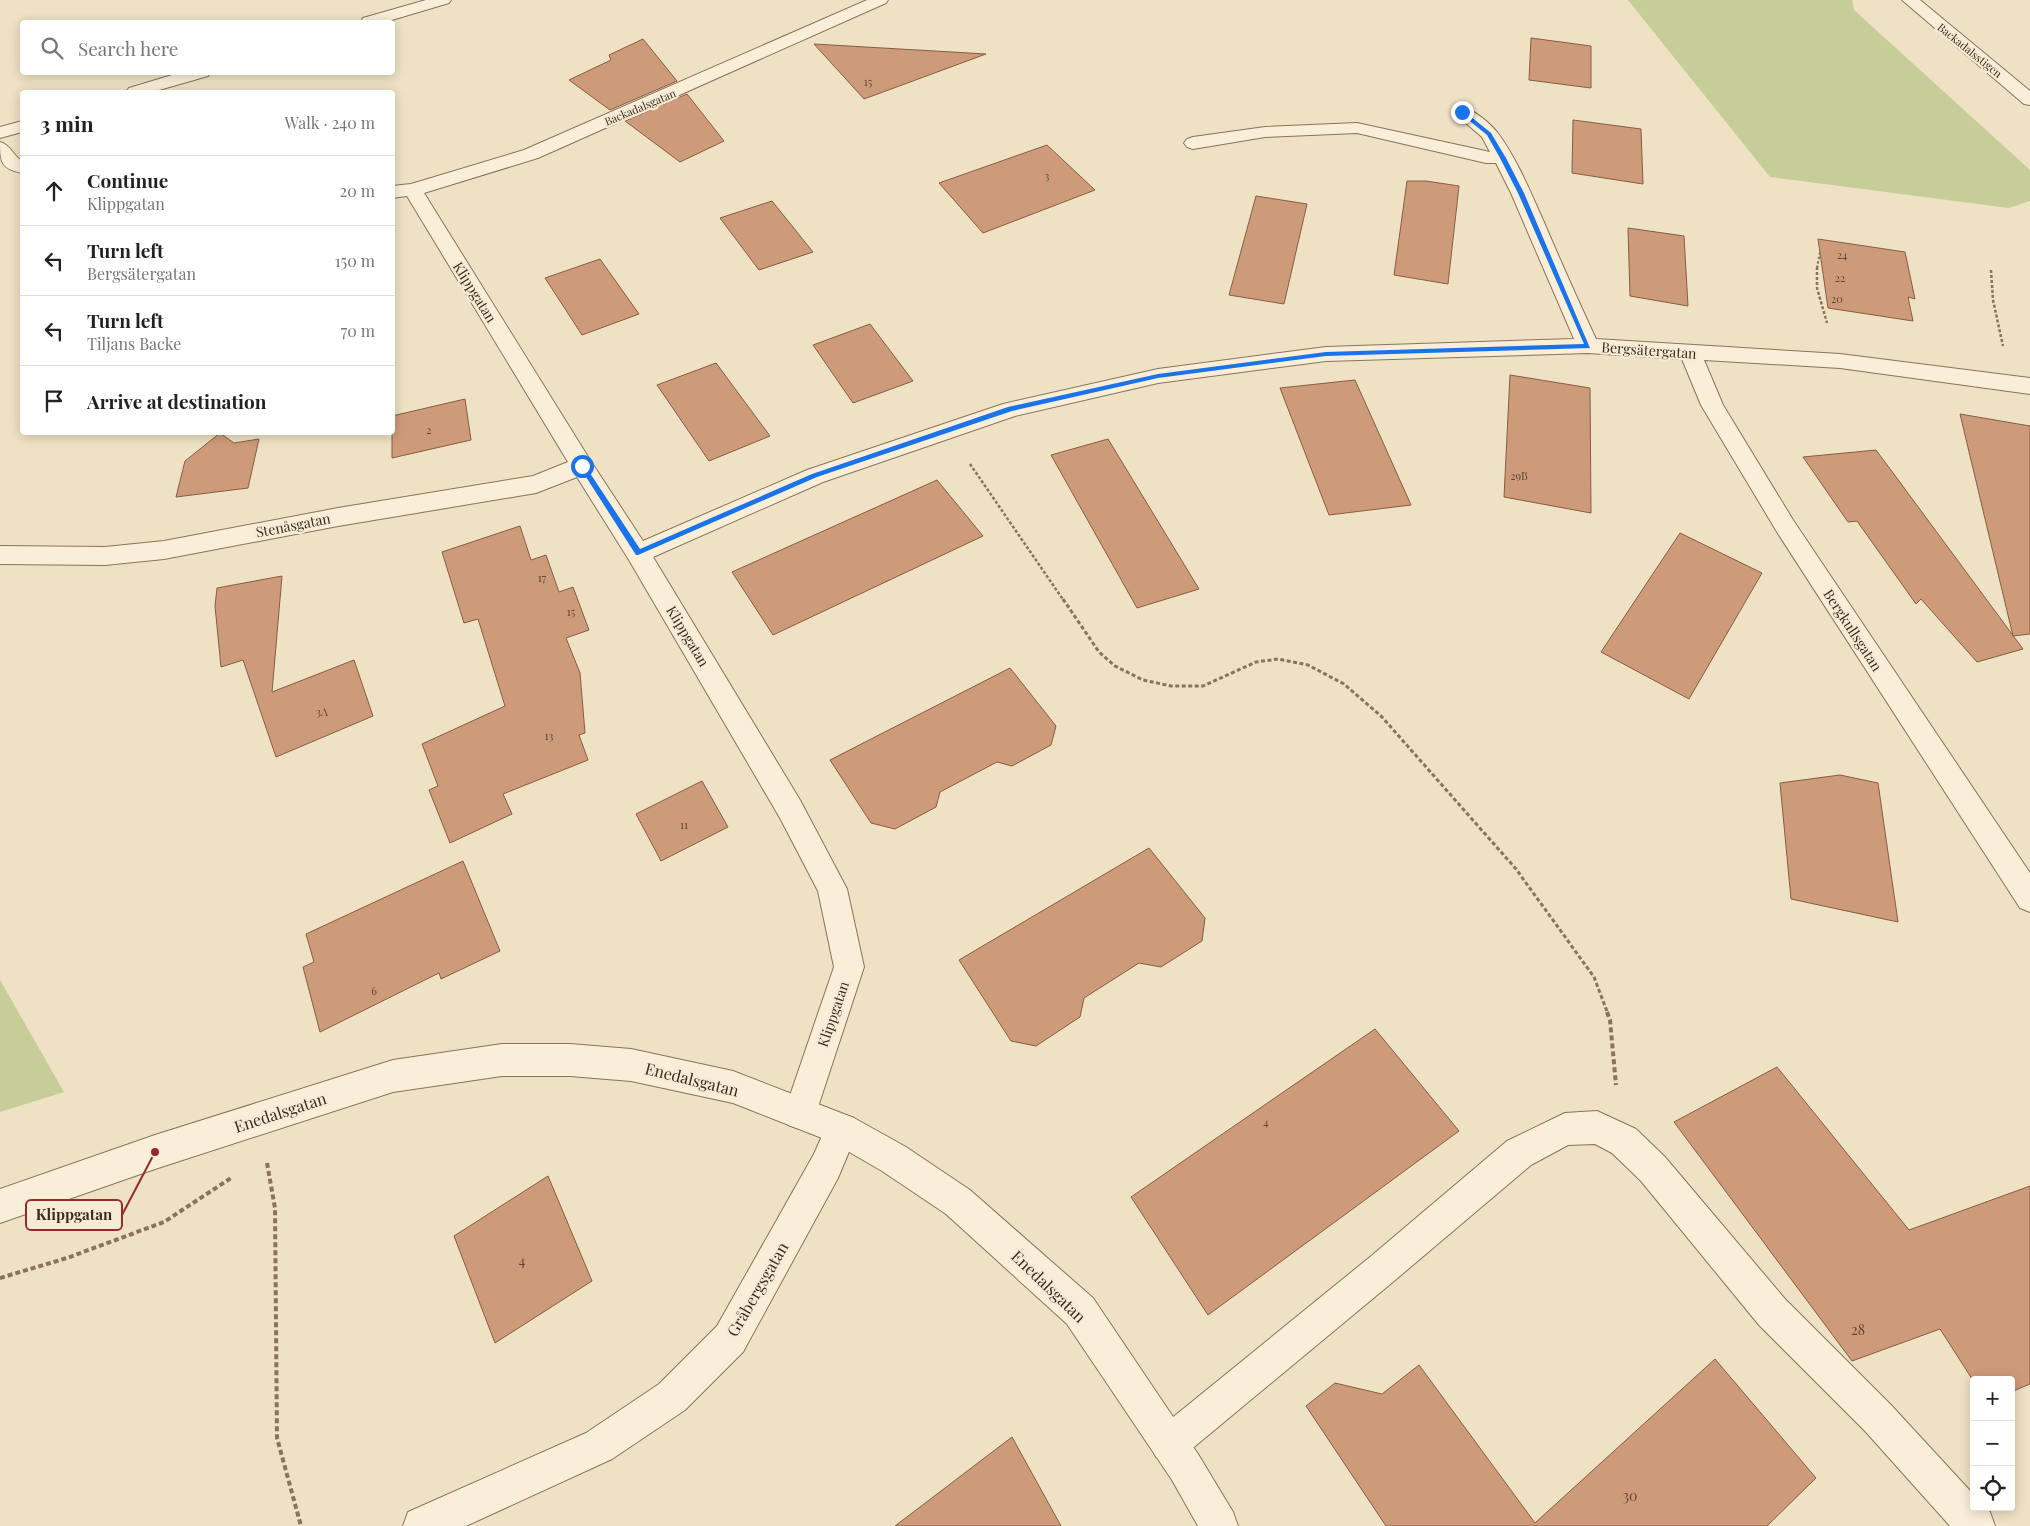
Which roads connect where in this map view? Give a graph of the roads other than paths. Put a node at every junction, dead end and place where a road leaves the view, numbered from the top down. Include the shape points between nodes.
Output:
1 (443, 0) edge
2 (880, 0) edge
3 (1910, 0) edge
4 (376, 20) edge
5 (192, 75) edge
6 (142, 90) edge
7 (2030, 100) edge
8 (1462, 112) dead end
9 (20, 127) edge
10 (0, 133) edge
11 (1193, 143) dead end
12 (0, 148) edge
13 (1503, 158) junction
14 (20, 167) edge
15 (403, 191) edge
16 (1588, 346) junction
17 (1690, 353) junction
18 (2021, 384) edge
19 (582, 466) junction
20 (638, 553) junction
21 (0, 555) edge
22 (2030, 898) edge
23 (800, 1112) junction
24 (842, 1130) junction
25 (0, 1206) edge
26 (1169, 1444) junction
27 (422, 1526) edge
28 (1219, 1526) edge
29 (1976, 1526) edge

1 - 4 street
2 - 15 street, Backadalsgatan via 531,154
3 - 7 street, Backadalsstigen
5 - 6 street
8 - 13 street via 1490,134
9 - 10 street
11 - 13 street via 1264,132 1356,128
12 - 14 street via 12,163
13 - 16 street
15 - 19 street, Klippgatan
16 - 17 street, Bergsätergatan
16 - 20 street, Bergsätergatan via 1326,354 1158,376 1011,409 946,431 815,476
17 - 18 street, Bergsätergatan via 1840,361
17 - 22 street, Bergkullsgatan via 1712,405 1785,526
19 - 20 street, Klippgatan
19 - 21 street, Stenåsgatan via 536,484 164,550 105,556
20 - 23 street, Klippgatan via 790,809 832,888 849,967
23 - 24 street, Enedalsgatan
23 - 25 street, Enedalsgatan via 733,1087 632,1064 502,1060 393,1076 155,1152
24 - 26 street, Enedalsgatan via 894,1159 958,1202 1080,1311
24 - 27 street, Gråbergsgatan via 826,1166 730,1339 672,1397 599,1446
26 - 28 street, Enedalsgatan
26 - 29 street via 1519,1153 1565,1128 1596,1127 1624,1142 1653,1169 1772,1312 1878,1418

